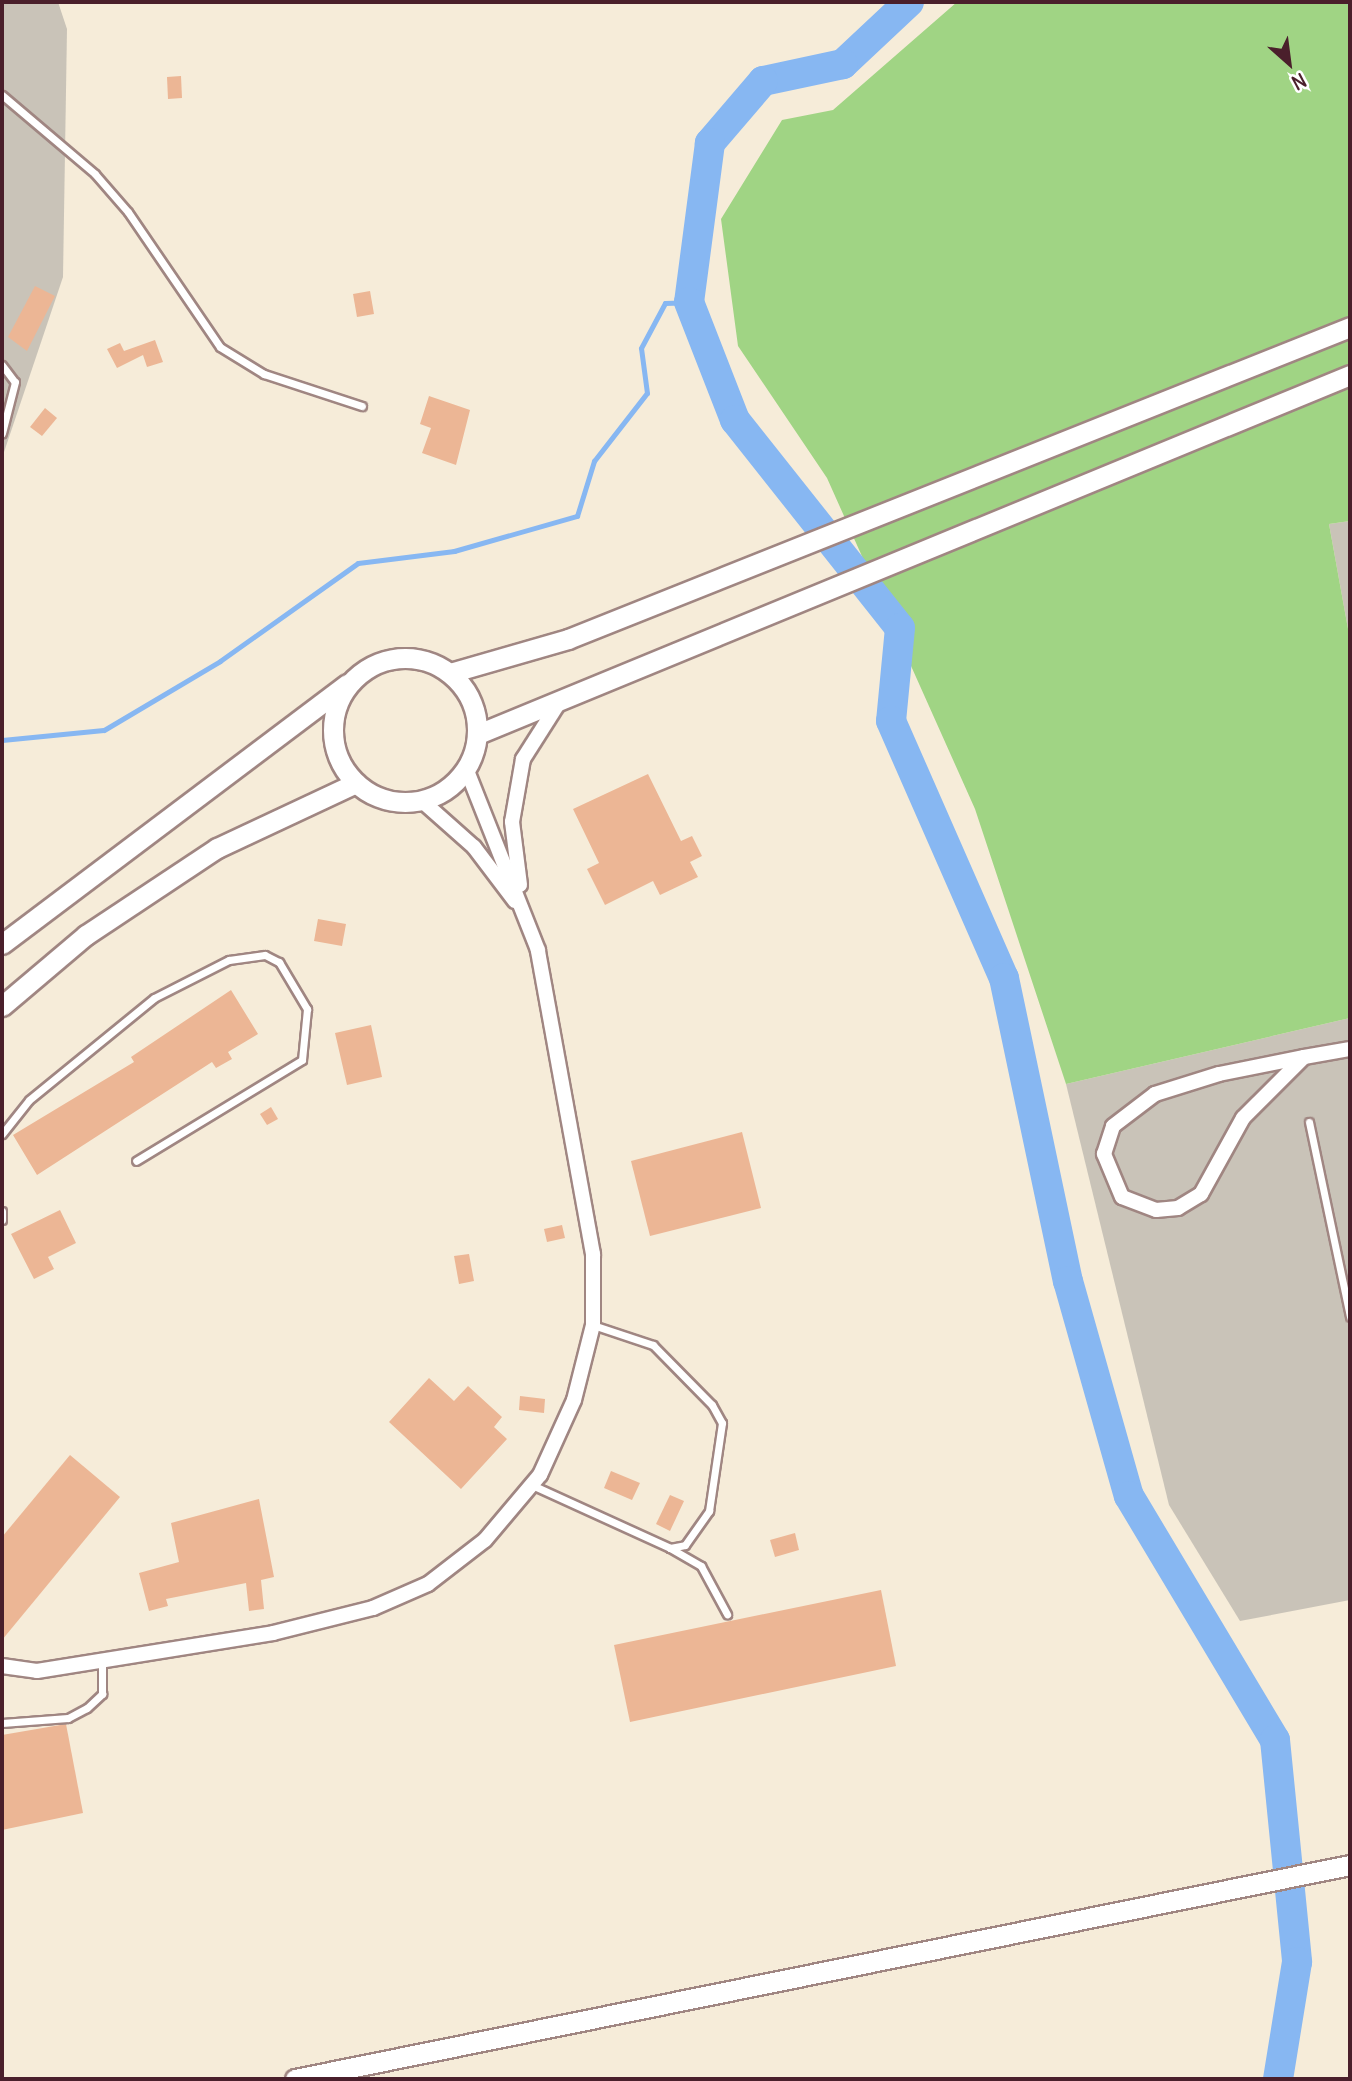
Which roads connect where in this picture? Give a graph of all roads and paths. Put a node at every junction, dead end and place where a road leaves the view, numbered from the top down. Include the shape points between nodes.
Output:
1 (2, 95) edge
2 (1350, 327) edge
3 (2, 365) edge
4 (1350, 374) edge
5 (362, 406) dead end
6 (2, 433) edge
7 (450, 673) junction
8 (356, 677) junction
9 (561, 700) junction
10 (478, 734) junction
11 (466, 768) junction
12 (356, 783) junction
13 (421, 800) junction
14 (524, 912) junction
15 (2, 944) edge
16 (2, 1006) edge
17 (1350, 1049) edge
18 (1304, 1058) junction
19 (1309, 1122) dead end
20 (2, 1134) edge
21 (136, 1161) dead end
22 (2, 1211) edge
23 (2, 1220) edge
24 (1350, 1317) edge
25 (593, 1325) junction
26 (532, 1485) junction
27 (670, 1548) junction
28 (727, 1614) dead end
29 (102, 1660) junction
30 (2, 1666) edge
31 (2, 1723) edge
32 (1346, 1866) edge
33 (339, 2074) edge
34 (295, 2079) edge

1 - 5 lane via 94,174 128,212 220,347 264,374
2 - 7 street via 568,639
3 - 6 lane via 15,383
4 - 9 street
7 - 8 street via 423,660 392,659
7 - 10 street via 475,711
8 - 12 street via 342,695 334,741
8 - 15 street
9 - 10 street
9 - 14 street via 523,759 512,822
10 - 11 street
11 - 13 street via 442,792
11 - 14 street
12 - 13 street via 397,802
12 - 16 street via 217,848 86,935
13 - 14 street via 474,848
14 - 25 street via 538,950 593,1254
17 - 18 street
18 - 18 street via 1155,1094 1113,1126 1104,1153 1122,1197 1156,1210 1178,1208 1200,1194 1242,1118
19 - 24 lane
20 - 21 lane via 29,1100 154,998 229,960 265,955 279,962 307,1009 302,1060
22 - 23 lane
25 - 26 street via 575,1400
25 - 27 lane via 634,1336 674,1360 722,1423 709,1511 685,1545
26 - 27 lane
26 - 29 street via 485,1541 428,1584 373,1608 273,1633
27 - 28 lane via 701,1566
29 - 30 street via 37,1671
29 - 31 lane via 102,1694 88,1708 68,1718
32 - 33 street
33 - 34 street

